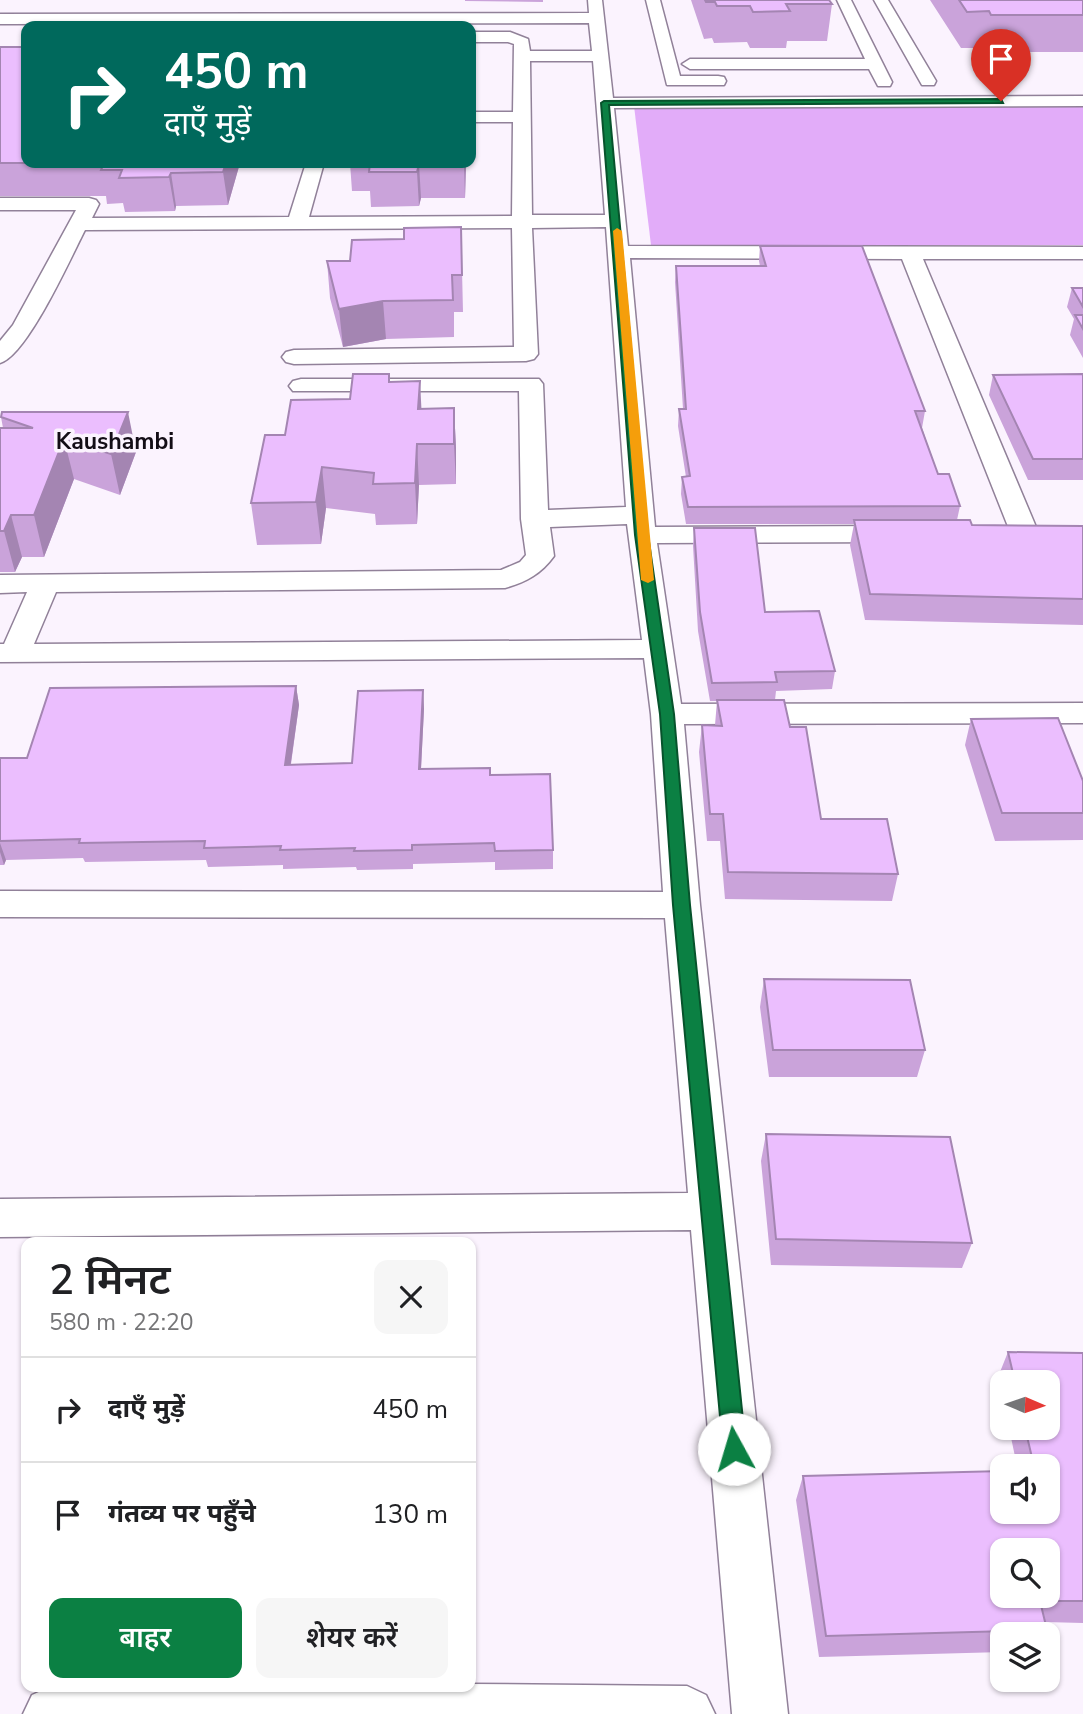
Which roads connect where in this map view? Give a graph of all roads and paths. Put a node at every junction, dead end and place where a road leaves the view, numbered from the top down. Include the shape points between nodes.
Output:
1 (653, 0) edge
2 (844, 0) edge
3 (881, 0) edge
4 (595, 9) edge
5 (0, 19) edge
6 (130, 21) edge
7 (309, 21) edge
8 (476, 37) edge
9 (522, 56) junction
10 (600, 56) junction
11 (875, 64) junction
12 (668, 65) junction
13 (884, 81) junction
14 (741, 82) dead end
15 (1083, 101) edge
16 (891, 102) junction
17 (604, 103) junction
18 (476, 117) edge
19 (522, 117) junction
20 (313, 168) edge
21 (0, 204) edge
22 (521, 221) junction
23 (297, 222) junction
24 (79, 224) junction
25 (618, 237) junction
26 (910, 253) junction
27 (1083, 253) edge
28 (0, 356) edge
29 (294, 357) dead end
30 (301, 386) dead end
31 (535, 519) junction
32 (641, 525) junction
33 (927, 534) edge
34 (997, 534) edge
35 (0, 584) edge
36 (45, 584) junction
37 (657, 649) junction
38 (8, 653) edge
39 (1083, 713) edge
40 (667, 714) junction
41 (0, 904) edge
42 (682, 905) junction
43 (712, 1211) junction
44 (0, 1218) edge
45 (51, 1714) edge
46 (687, 1714) edge
47 (760, 1714) edge

1 - 12 street
2 - 11 street
3 - 13 street via 935,81
4 - 7 street
4 - 10 street
5 - 6 street
8 - 9 street via 520,39
9 - 10 street
9 - 19 street
10 - 17 street
11 - 12 street
11 - 13 street
12 - 14 street via 673,81
13 - 16 street
15 - 16 street
16 - 17 street
17 - 25 street
18 - 19 street
19 - 22 street
20 - 23 street
21 - 24 street via 89,204
22 - 23 street
22 - 25 street
22 - 29 street via 526,354
23 - 24 street
24 - 28 street via 23,327
25 - 26 street
25 - 32 street
26 - 27 street
26 - 34 street via 1036,534
30 - 31 street via 531,384
31 - 32 street
31 - 36 street via 540,556 530,568 505,579
32 - 33 street
32 - 37 street
35 - 36 street
36 - 38 street
37 - 38 street
37 - 40 street
39 - 40 street
40 - 42 street
41 - 42 street
42 - 43 street
43 - 44 street
43 - 47 street
45 - 46 street

